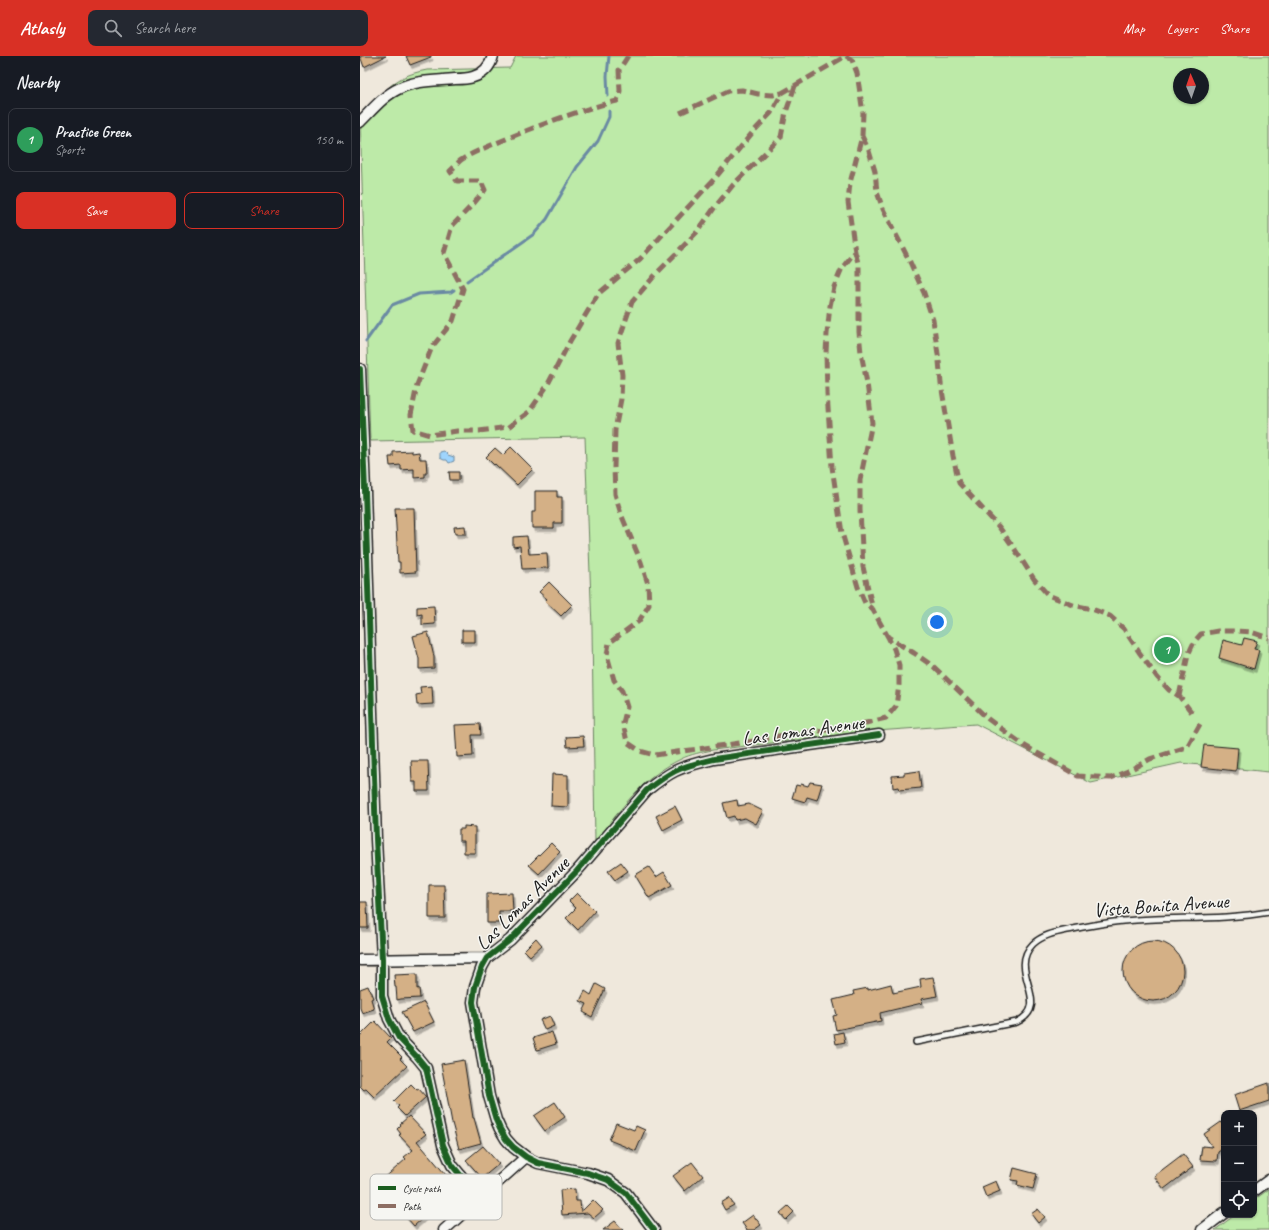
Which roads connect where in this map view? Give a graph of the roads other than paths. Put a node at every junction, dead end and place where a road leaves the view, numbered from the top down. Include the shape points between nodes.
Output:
1 (492, 59) edge
2 (360, 122) edge
3 (360, 370) edge
4 (879, 735) dead end
5 (1269, 912) edge
6 (487, 958) junction
7 (382, 959) junction
8 (360, 960) edge
9 (916, 1042) dead end
10 (526, 1157) junction
11 (459, 1174) edge
12 (502, 1179) edge
13 (1269, 1180) edge
14 (1257, 1189) edge
15 (1221, 1216) edge
16 (456, 1220) edge
17 (444, 1230) edge
18 (654, 1230) edge
19 (1202, 1230) edge

1 - 2 street via 490,66 472,78 422,82 399,88
3 - 7 street
4 - 6 street, Las Lomas Avenue via 720,758 675,771 647,790 572,876 510,940
5 - 9 lane, Vista Bonita Avenue via 1234,917 1135,920 1088,926 1045,937 1033,944 1024,960 1032,1002 1029,1012 1023,1019
6 - 7 street
6 - 10 street, Las Lomas Avenue via 475,986 473,1002 489,1096 500,1129 513,1147
7 - 8 street
7 - 11 street via 382,996 389,1019 399,1038 426,1068 443,1145 452,1165
10 - 12 street
10 - 18 street, Las Lomas Avenue via 538,1163 588,1173 608,1180 626,1193
13 - 14 street
15 - 19 street
16 - 17 street

